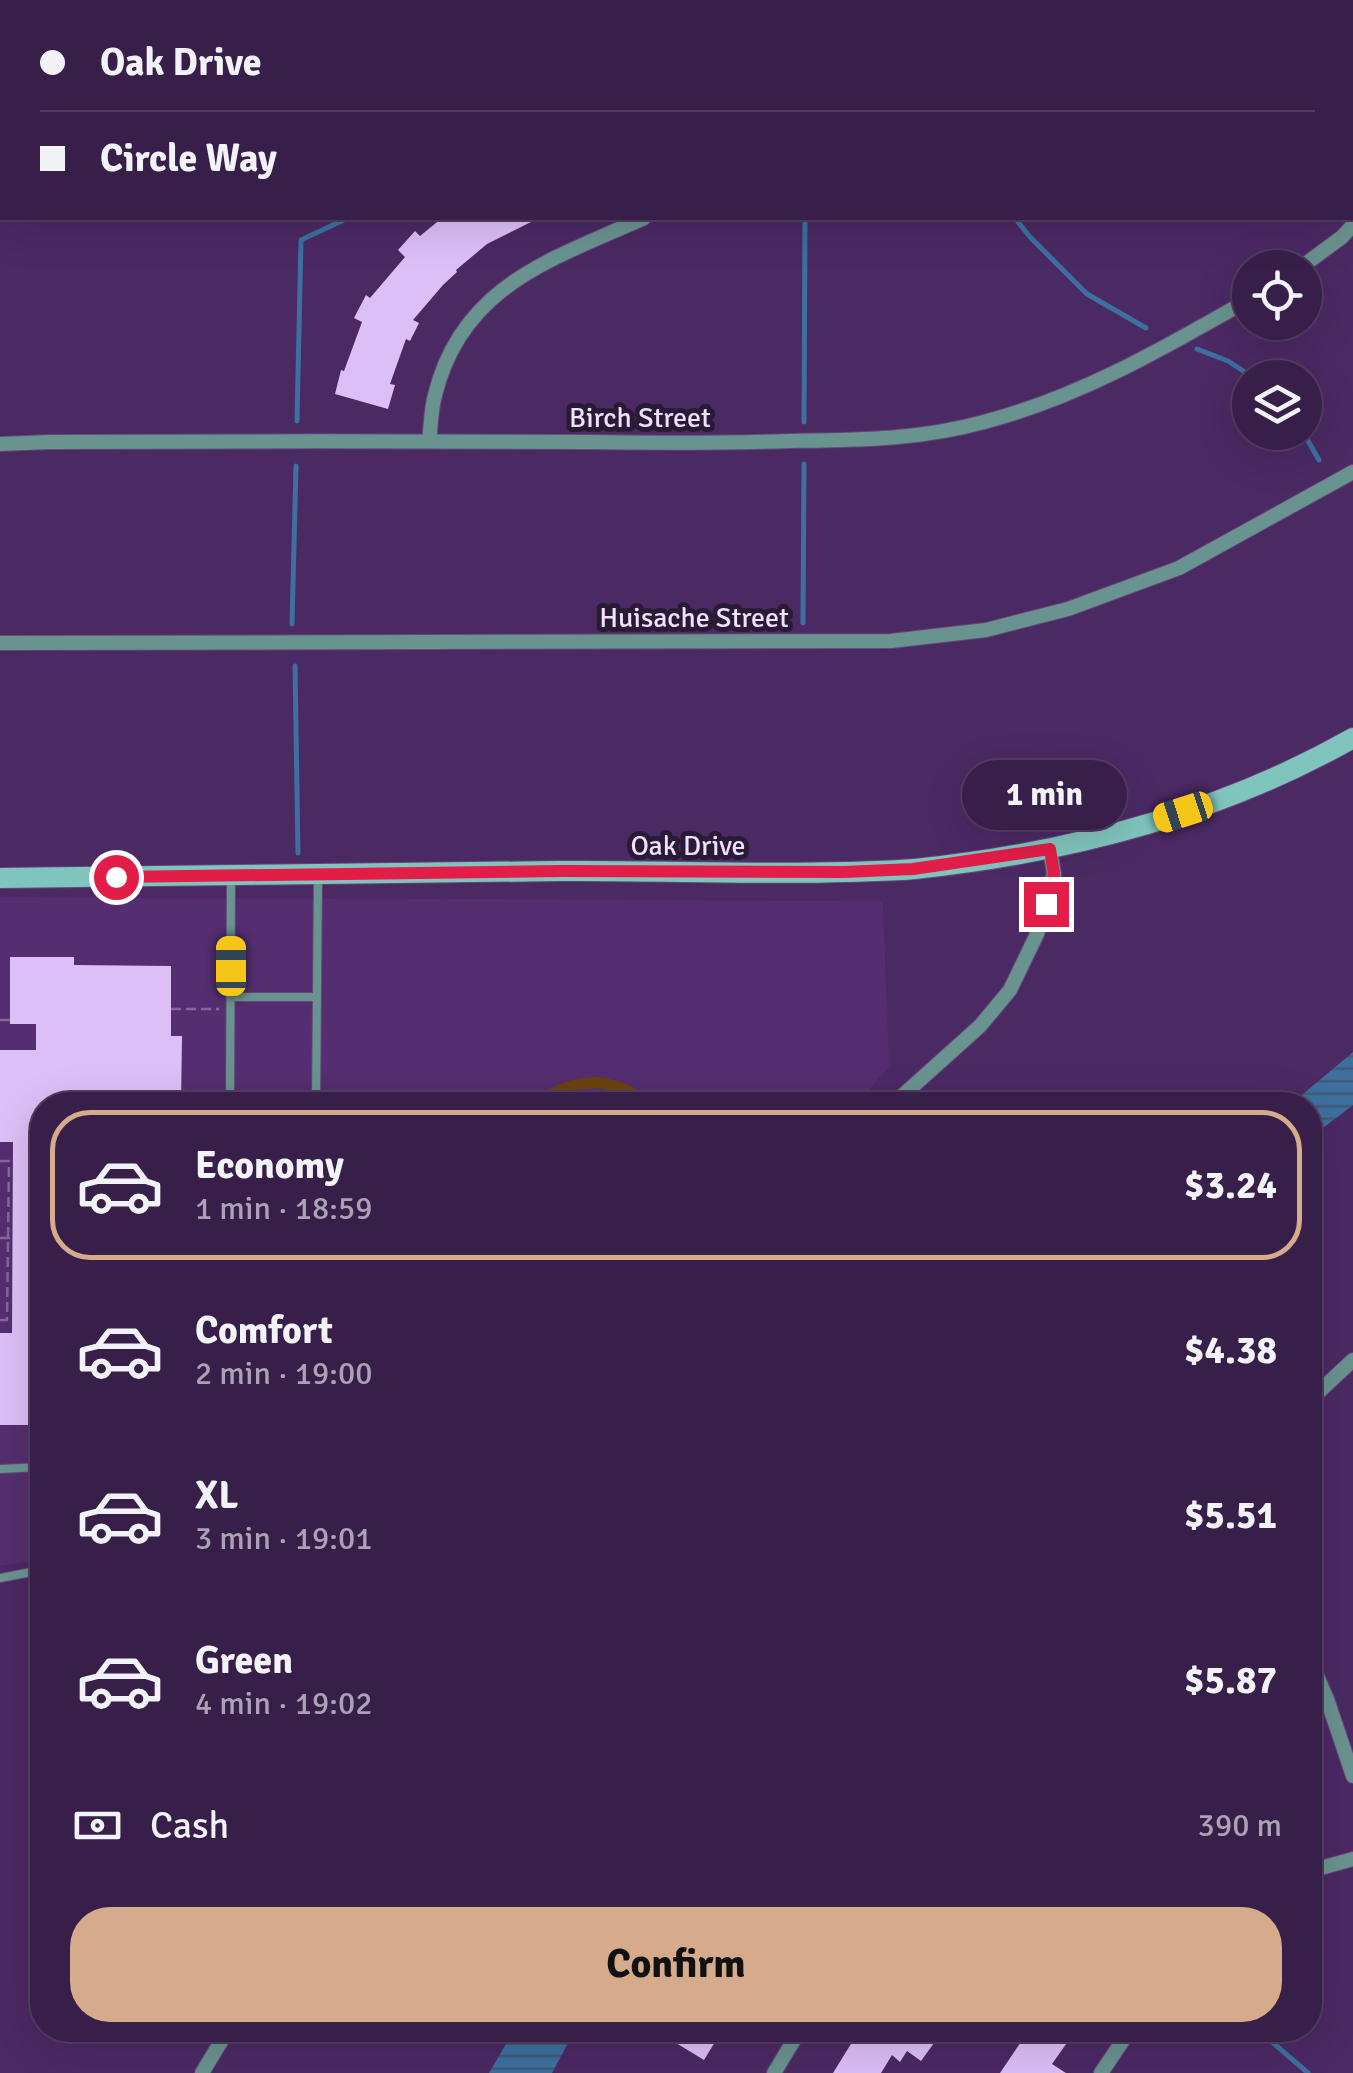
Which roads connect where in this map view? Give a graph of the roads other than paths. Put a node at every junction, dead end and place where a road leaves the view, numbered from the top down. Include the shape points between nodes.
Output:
1 (639, 220) edge
2 (1353, 225) edge
3 (1322, 251) edge
4 (1232, 309) edge
5 (430, 441) junction
6 (0, 444) edge
7 (1353, 472) edge
8 (0, 644) edge
9 (1353, 738) edge
10 (1050, 849) junction
11 (231, 876) junction
12 (318, 876) junction
13 (0, 878) edge
14 (230, 997) junction
15 (317, 997) junction
16 (230, 1092) edge
17 (316, 1092) edge
18 (906, 1092) edge
19 (1353, 1360) edge
20 (1322, 1389) edge
21 (30, 1468) edge
22 (0, 1469) edge
23 (30, 1572) edge
24 (0, 1578) edge
25 (1322, 1688) edge
26 (1353, 1776) edge
27 (1353, 1858) edge
28 (1322, 1867) edge
29 (221, 2042) edge
30 (793, 2042) edge
31 (1122, 2042) edge
32 (202, 2073) edge
33 (774, 2073) edge
34 (1101, 2073) edge

1 - 5 street via 540,264 480,310 445,364
2 - 3 street
4 - 5 street, Birch Street via 1066,396 939,433 698,443
5 - 6 street, Birch Street
7 - 8 street, Huisache Street via 1179,568 1068,609 986,630 891,641
9 - 10 street, Oak Drive via 1213,803
10 - 12 street, Oak Drive via 896,870
10 - 18 street via 1054,874 1037,934 1010,990
11 - 12 street, Oak Drive
11 - 13 street, Oak Drive
11 - 14 lane
12 - 15 lane
14 - 15 lane
14 - 16 lane
15 - 17 lane
19 - 20 street
21 - 22 lane
23 - 24 lane
25 - 26 street
27 - 28 street
29 - 32 street
30 - 33 street
31 - 34 street

